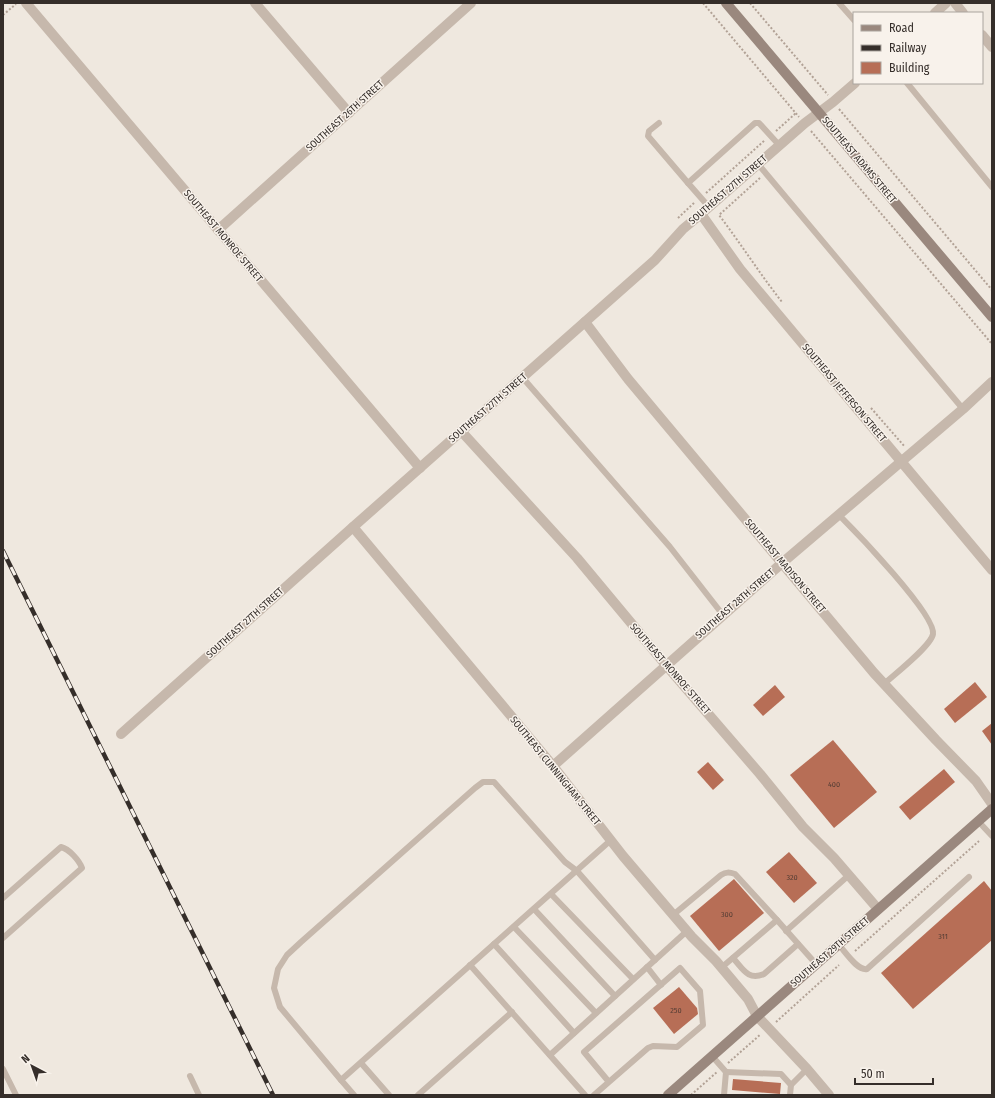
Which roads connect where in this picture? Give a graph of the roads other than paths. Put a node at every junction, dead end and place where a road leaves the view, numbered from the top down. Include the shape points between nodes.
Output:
1 (26, 3) edge
2 (255, 3) edge
3 (471, 3) edge
4 (726, 3) edge
5 (839, 3) edge
6 (946, 3) edge
7 (955, 3) edge
8 (936, 12) edge
9 (962, 12) edge
10 (853, 19) edge
11 (983, 36) edge
12 (992, 47) edge
13 (854, 84) edge
14 (908, 84) edge
15 (819, 112) junction
16 (349, 113) junction
17 (659, 122) dead end
18 (779, 145) junction
19 (758, 164) junction
20 (688, 183) junction
21 (992, 187) edge
22 (705, 210) junction
23 (218, 230) junction
24 (992, 317) edge
25 (585, 322) junction
26 (522, 377) junction
27 (992, 382) edge
28 (963, 409) junction
29 (461, 431) junction
30 (902, 461) junction
31 (420, 468) junction
32 (839, 515) junction
33 (353, 527) junction
34 (782, 563) junction
35 (992, 570) edge
36 (723, 615) junction
37 (666, 665) junction
38 (884, 684) junction
39 (121, 734) dead end
40 (553, 766) junction
41 (992, 804) edge
42 (992, 809) edge
43 (978, 821) junction
44 (992, 836) edge
45 (611, 840) junction
46 (577, 871) junction
47 (849, 875) junction
48 (969, 877) dead end
49 (551, 894) junction
50 (3, 898) edge
51 (534, 909) junction
52 (878, 909) junction
53 (673, 915) junction
54 (777, 920) junction
55 (514, 926) junction
56 (687, 931) junction
57 (786, 931) junction
58 (3, 938) edge
59 (494, 944) junction
60 (798, 944) junction
61 (838, 944) junction
62 (733, 958) junction
63 (655, 960) junction
64 (816, 964) junction
65 (470, 965) junction
66 (647, 967) junction
67 (721, 968) junction
68 (633, 980) junction
69 (661, 985) junction
70 (615, 996) junction
71 (512, 1012) junction
72 (596, 1013) junction
73 (757, 1016) junction
74 (574, 1033) junction
75 (550, 1055) junction
76 (712, 1056) junction
77 (361, 1063) junction
78 (3, 1069) edge
79 (807, 1069) junction
80 (726, 1072) junction
81 (190, 1076) dead end
82 (341, 1080) junction
83 (609, 1082) junction
84 (791, 1085) junction
85 (16, 1095) edge
86 (199, 1095) edge
87 (354, 1095) edge
88 (389, 1095) edge
89 (418, 1095) edge
90 (585, 1095) edge
91 (594, 1095) edge
92 (668, 1095) edge
93 (724, 1095) edge
94 (790, 1095) edge
95 (829, 1095) edge

1 - 23 street, SOUTHEAST MONROE STREET
2 - 16 street
3 - 16 street, SOUTHEAST 26TH STREET
4 - 15 main road, SOUTHEAST ADAMS STREET
5 - 10 lane
6 - 8 street
7 - 9 street
11 - 12 street
13 - 15 street, SOUTHEAST 27TH STREET
14 - 21 lane
15 - 18 street, SOUTHEAST 27TH STREET
15 - 24 main road, SOUTHEAST ADAMS STREET
16 - 23 street, SOUTHEAST 26TH STREET
17 - 20 lane via 649,131 648,136
18 - 19 street, SOUTHEAST 27TH STREET
18 - 20 lane via 759,123 754,123
19 - 22 street, SOUTHEAST 27TH STREET
19 - 28 lane
20 - 22 lane via 700,197
22 - 25 street, SOUTHEAST 27TH STREET via 683,229 655,260
22 - 30 street, SOUTHEAST JEFFERSON STREET via 740,269
23 - 31 street, SOUTHEAST MONROE STREET
25 - 26 street, SOUTHEAST 27TH STREET
25 - 34 street, SOUTHEAST MADISON STREET via 628,379
26 - 29 street, SOUTHEAST 27TH STREET
26 - 36 lane via 670,547
27 - 28 street, SOUTHEAST 28TH STREET
28 - 30 street, SOUTHEAST 28TH STREET
29 - 31 street, SOUTHEAST 27TH STREET
29 - 37 street, SOUTHEAST MONROE STREET via 577,558
30 - 32 street, SOUTHEAST 28TH STREET
30 - 35 street, SOUTHEAST JEFFERSON STREET
31 - 33 street, SOUTHEAST 27TH STREET
32 - 34 street, SOUTHEAST 28TH STREET
32 - 38 lane via 905,587 924,612 933,631 933,636 922,649
33 - 39 street, SOUTHEAST 27TH STREET
33 - 40 street, SOUTHEAST CUNNINGHAM STREET
34 - 36 street, SOUTHEAST 28TH STREET
34 - 38 street, SOUTHEAST MADISON STREET
36 - 37 street, SOUTHEAST 28TH STREET
37 - 40 street, SOUTHEAST 28TH STREET
37 - 47 street, SOUTHEAST MONROE STREET via 804,827
38 - 41 street, SOUTHEAST MADISON STREET via 976,781
40 - 45 street, SOUTHEAST CUNNINGHAM STREET
42 - 43 main road, SOUTHEAST 29TH STREET
43 - 44 lane
43 - 52 main road, SOUTHEAST 29TH STREET
45 - 46 lane
45 - 53 street, SOUTHEAST CUNNINGHAM STREET
46 - 49 lane
46 - 63 lane
46 - 82 lane via 565,862 494,782 483,782 306,937 281,964 274,988 280,1007
47 - 52 street, SOUTHEAST MONROE STREET
47 - 57 lane
48 - 61 lane via 867,969 859,967
49 - 51 lane
49 - 68 lane
50 - 58 lane via 61,847 66,848 82,868
51 - 55 lane
51 - 70 lane
52 - 61 main road, SOUTHEAST 29TH STREET
53 - 54 lane via 721,875 730,872 735,874
53 - 56 street, SOUTHEAST CUNNINGHAM STREET
54 - 57 lane
54 - 62 lane
55 - 59 lane
55 - 72 lane
56 - 63 lane
56 - 67 street, SOUTHEAST CUNNINGHAM STREET
57 - 60 lane
59 - 65 lane
59 - 74 lane
60 - 62 lane via 764,974 757,977 748,974
60 - 64 lane
61 - 64 main road, SOUTHEAST 29TH STREET
62 - 67 lane
63 - 66 lane
64 - 73 main road, SOUTHEAST 29TH STREET
65 - 71 lane
65 - 77 lane
66 - 68 lane
66 - 69 lane
67 - 73 street, SOUTHEAST CUNNINGHAM STREET via 748,999
68 - 70 lane
69 - 83 lane via 584,1052
69 - 83 lane via 680,968 700,991 703,1025 677,1047 648,1048
70 - 72 lane
71 - 75 lane
71 - 89 lane
72 - 74 lane
73 - 76 main road, SOUTHEAST 29TH STREET
73 - 79 street, SOUTHEAST CUNNINGHAM STREET
74 - 75 lane
75 - 90 lane
76 - 80 lane
76 - 92 main road, SOUTHEAST 29TH STREET
77 - 82 lane
77 - 88 lane
78 - 85 lane
79 - 84 lane
79 - 95 street, SOUTHEAST CUNNINGHAM STREET
80 - 84 lane via 781,1074
80 - 93 lane
81 - 86 lane
82 - 87 lane
83 - 91 lane
84 - 94 lane

